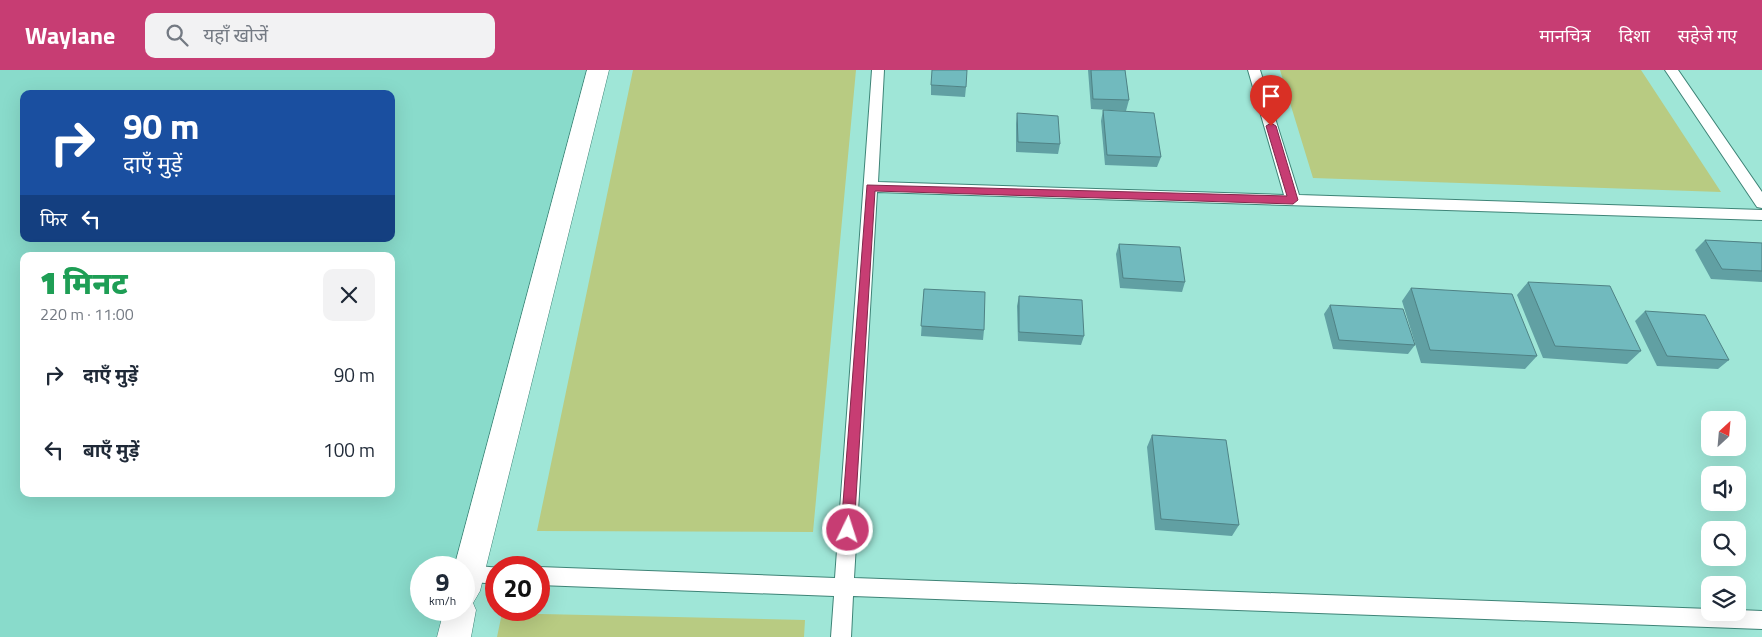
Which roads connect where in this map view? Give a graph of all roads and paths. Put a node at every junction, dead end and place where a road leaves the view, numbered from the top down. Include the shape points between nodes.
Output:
1 (598, 70) edge
2 (878, 70) edge
3 (1254, 70) edge
4 (1672, 70) edge
5 (870, 187) junction
6 (1293, 200) junction
7 (1762, 203) edge
8 (1762, 215) edge
9 (473, 556) edge
10 (550, 576) edge
11 (844, 588) junction
12 (1762, 620) edge
13 (458, 621) edge
14 (454, 637) edge
15 (841, 637) edge

1 - 9 street
2 - 5 lane
3 - 6 lane
4 - 7 lane
5 - 6 lane
5 - 11 lane
6 - 8 lane
10 - 11 lane
11 - 12 lane
11 - 15 lane
13 - 14 street

